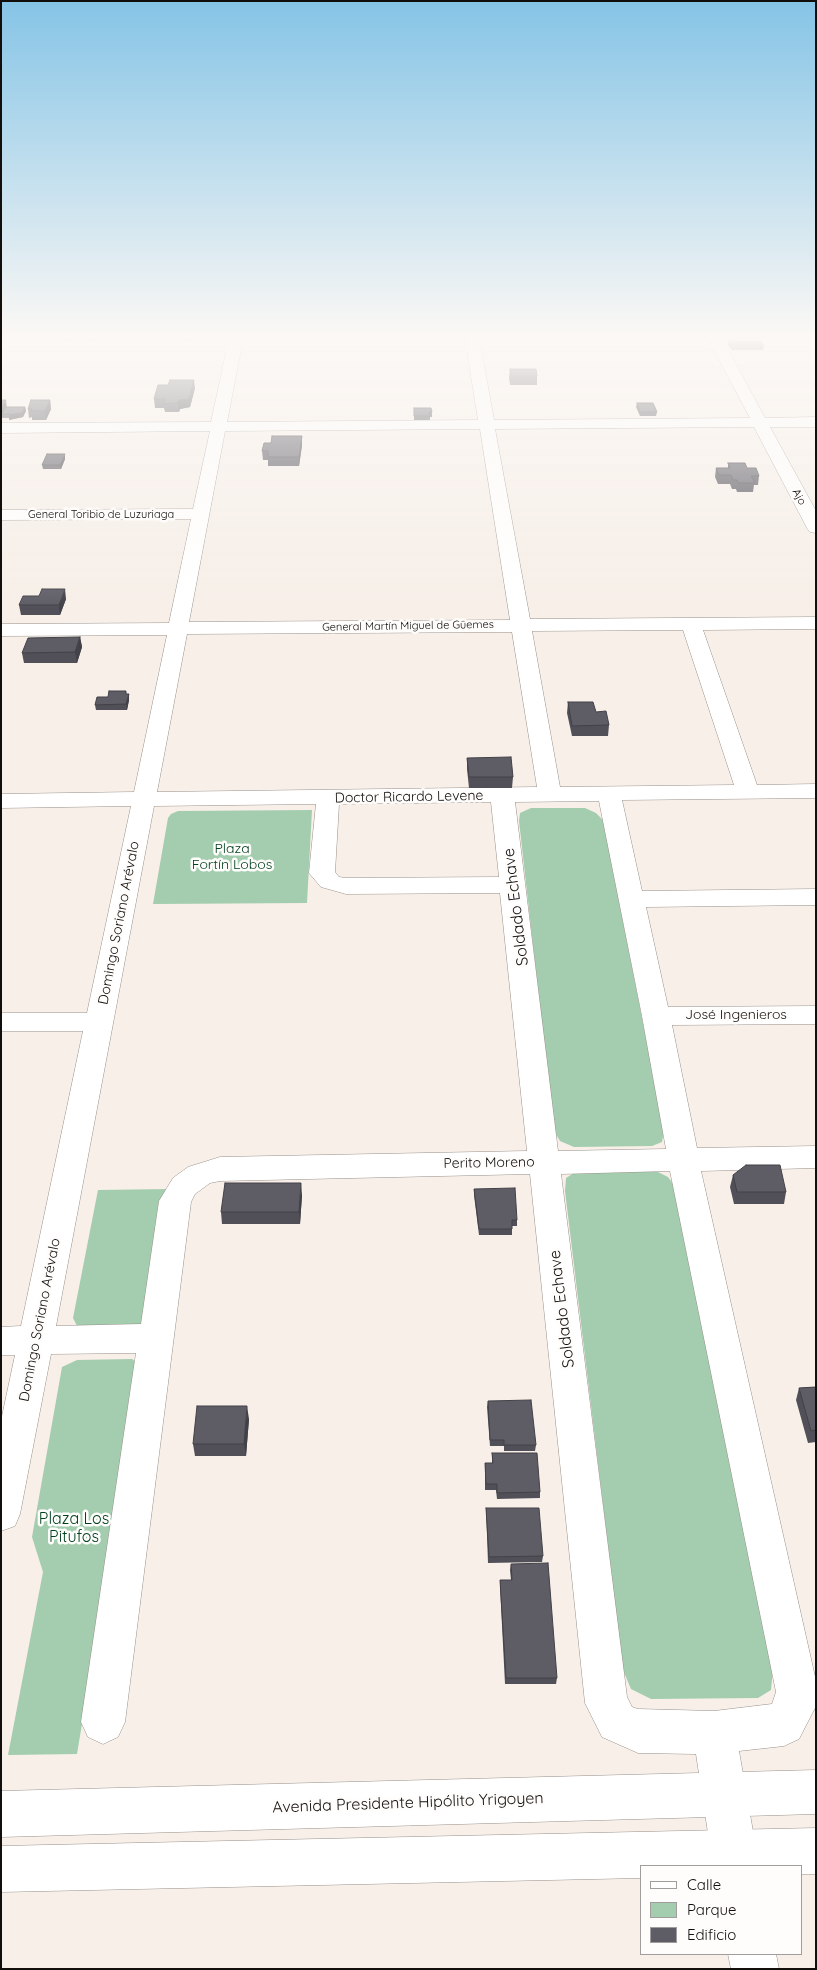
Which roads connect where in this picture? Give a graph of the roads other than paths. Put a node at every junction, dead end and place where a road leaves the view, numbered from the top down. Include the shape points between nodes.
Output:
1 (486, 424) edge
2 (361, 425) edge
3 (762, 425) edge
4 (218, 426) junction
5 (1, 428) edge
6 (811, 511) edge
7 (201, 514) junction
8 (1, 515) edge
9 (816, 528) edge
10 (816, 623) edge
11 (691, 624) junction
12 (521, 625) junction
13 (178, 629) junction
14 (1, 630) edge
15 (816, 791) edge
16 (748, 792) junction
17 (550, 794) junction
18 (609, 794) junction
19 (502, 795) junction
20 (328, 798) junction
21 (144, 799) junction
22 (1, 801) edge
23 (513, 885) junction
24 (816, 896) edge
25 (631, 899) junction
26 (816, 1015) edge
27 (656, 1016) junction
28 (1, 1022) edge
29 (99, 1022) junction
30 (816, 1157) edge
31 (683, 1158) junction
32 (545, 1162) junction
33 (155, 1338) junction
34 (1, 1341) edge
35 (36, 1341) junction
36 (1, 1514) edge
37 (103, 1722) dead end
38 (714, 1733) junction
39 (816, 1792) edge
40 (724, 1794) junction
41 (1, 1814) edge
42 (816, 1851) edge
43 (735, 1859) edge
44 (1, 1869) edge
45 (752, 1955) edge
46 (755, 1969) edge

1 - 12 street
2 - 4 street
3 - 6 street, Ajo
4 - 5 street
4 - 7 street, Domingo Soriano Arévalo
6 - 9 street, Ajo
7 - 8 street, General Toribio de Luzuriaga
7 - 13 street, Domingo Soriano Arévalo
10 - 11 street, General Martín Miguel de Güemes
11 - 12 street, General Martín Miguel de Güemes
11 - 16 street
12 - 13 street, General Martín Miguel de Güemes
12 - 17 street
13 - 14 street, General Martín Miguel de Güemes
13 - 21 street, Domingo Soriano Arévalo
15 - 16 street, Doctor Ricardo Levene
16 - 18 street, Doctor Ricardo Levene
17 - 18 street, Doctor Ricardo Levene
17 - 19 street, Doctor Ricardo Levene
18 - 25 street
19 - 20 street, Doctor Ricardo Levene
19 - 23 street, Soldado Echave
20 - 21 street, Doctor Ricardo Levene
20 - 23 street via 322,873 330,882 346,886
21 - 22 street, Doctor Ricardo Levene
21 - 29 street, Domingo Soriano Arévalo
23 - 32 street, Soldado Echave
24 - 25 street
25 - 27 street
26 - 27 street, José Ingenieros
27 - 31 street
28 - 29 street
29 - 35 street, Domingo Soriano Arévalo
30 - 31 street, Perito Moreno
31 - 32 street, Perito Moreno
31 - 38 street, Soldado Echave via 797,1692 794,1708 784,1724
32 - 33 street, Perito Moreno via 220,1170 199,1175 184,1186 175,1201
32 - 38 street, Soldado Echave via 606,1703 617,1722 638,1731
33 - 35 street
33 - 37 street
34 - 35 street
35 - 36 street, Domingo Soriano Arévalo
38 - 40 street
39 - 40 street, Avenida Presidente Hipólito Yrigoyen
40 - 41 street, Avenida Presidente Hipólito Yrigoyen
40 - 43 street
42 - 43 street
43 - 44 street
45 - 46 street

